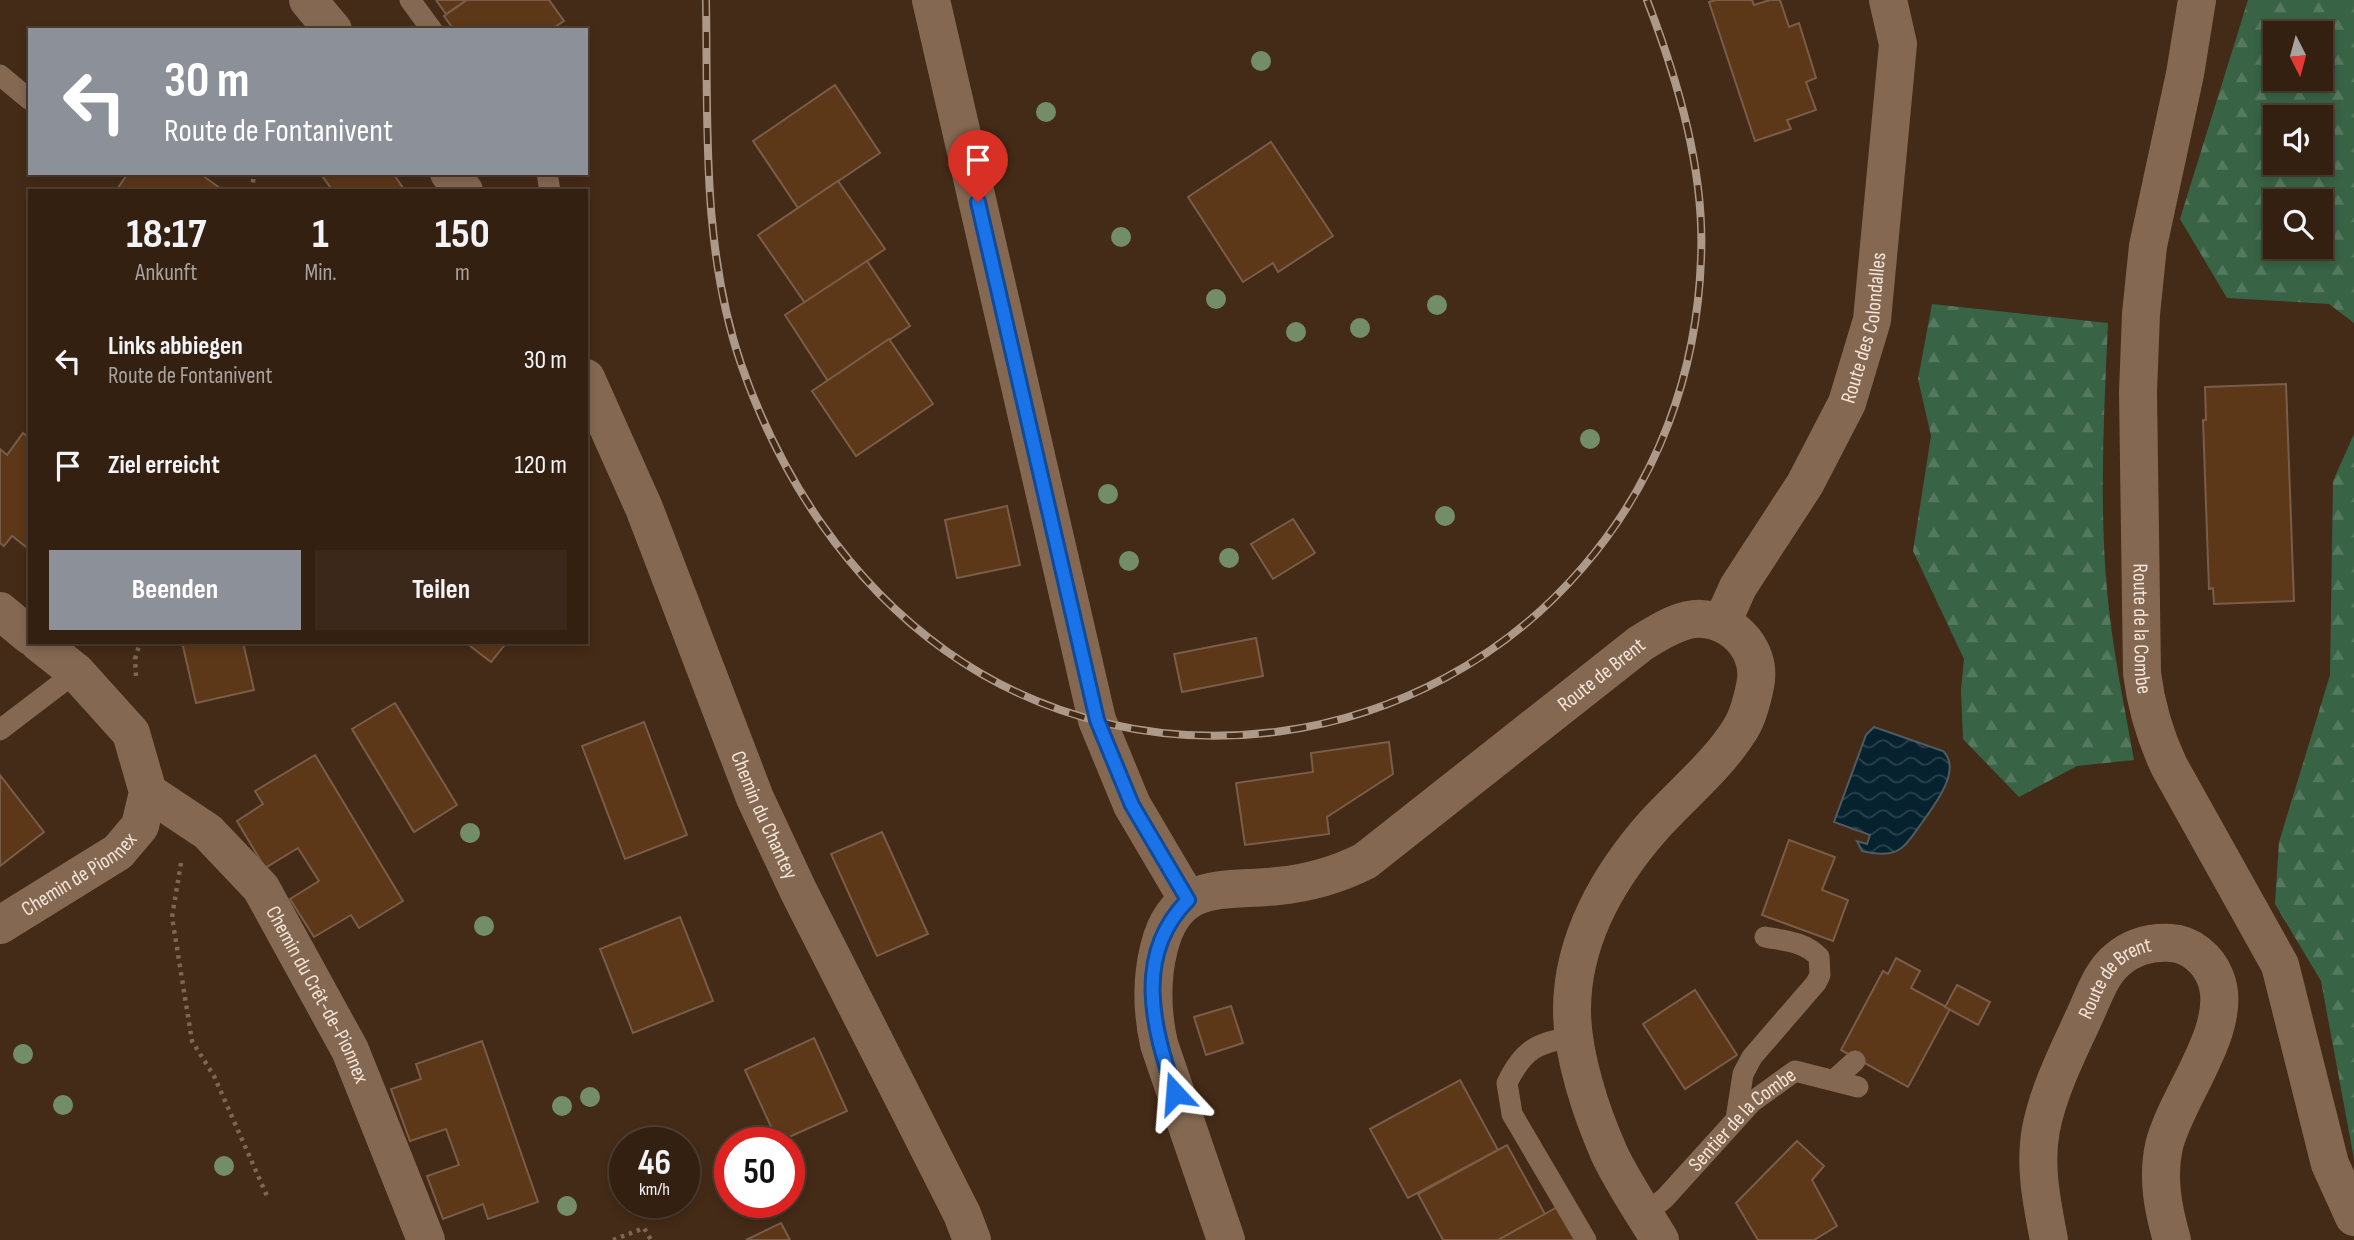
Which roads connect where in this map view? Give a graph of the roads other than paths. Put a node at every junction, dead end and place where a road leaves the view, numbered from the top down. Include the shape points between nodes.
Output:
1 (308, 0) edge
2 (410, 0) edge
3 (931, 0) edge
4 (1888, 0) edge
5 (2198, 2) edge
6 (330, 28) edge
7 (431, 28) edge
8 (0, 75) edge
9 (28, 98) edge
10 (451, 175) edge
11 (462, 189) edge
12 (588, 381) edge
13 (0, 611) edge
14 (1722, 623) junction
15 (28, 634) edge
16 (41, 644) edge
17 (76, 672) junction
18 (0, 730) edge
19 (148, 792) junction
20 (1188, 900) junction
21 (0, 925) edge
22 (1765, 937) dead end
23 (1574, 1037) junction
24 (1855, 1061) dead end
25 (1834, 1080) junction
26 (1858, 1087) dead end
27 (1736, 1119) junction
28 (2354, 1217) edge
29 (1652, 1227) edge
30 (426, 1240) edge
31 (972, 1240) edge
32 (1226, 1240) edge
33 (1586, 1240) edge
34 (2049, 1240) edge
35 (2172, 1240) edge

1 - 6 street
2 - 7 lane
3 - 20 street via 1097,720 1132,805
4 - 14 street, Route des Colondalles via 1898,44 1872,320 1847,403 1805,484 1738,587
5 - 28 street, Route de la Combe via 2148,246 2141,314 2142,673 2146,704 2169,766 2280,965 2330,1164
8 - 9 lane
10 - 11 street
12 - 31 street, Chemin du Chantey via 645,508 755,798
13 - 15 street
14 - 20 street, Route de Brent via 1691,619 1641,643 1386,846 1343,872 1299,884 1226,888
14 - 23 street via 1742,636 1754,660 1756,681 1749,709 1726,748 1610,881 1590,923 1576,969
16 - 17 street, Chemin de Pionnex
17 - 18 lane
17 - 19 street, Chemin de Pionnex via 131,733
19 - 21 street, Chemin de Pionnex via 140,826 118,852
19 - 30 street, Chemin du Crêt-de-Pionnex via 208,832 261,888 350,1050
20 - 32 street via 1164,931 1155,966 1154,1022
22 - 27 lane via 1811,948 1819,957 1820,975 1752,1057
23 - 29 street via 1591,1105 1610,1155
23 - 33 lane via 1553,1040 1522,1056 1507,1083 1512,1114
24 - 25 lane
25 - 26 lane, Sentier de la Combe
25 - 27 lane, Sentier de la Combe via 1795,1071
27 - 29 lane, Sentier de la Combe via 1665,1198
34 - 35 street, Route de Brent via 2037,1160 2047,1101 2100,983 2115,961 2134,948 2157,942 2194,950 2215,977 2220,999 2213,1037 2165,1144 2160,1177

